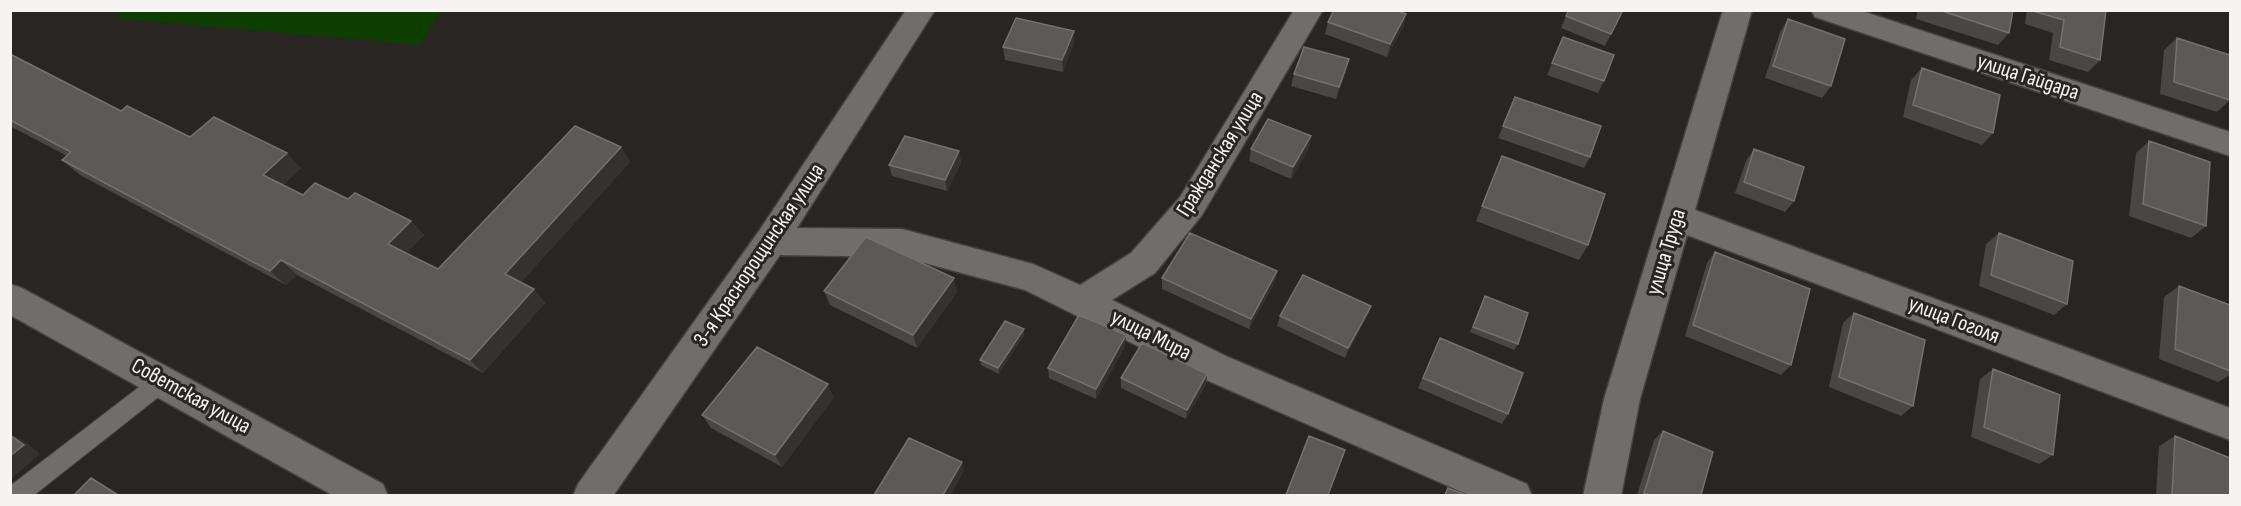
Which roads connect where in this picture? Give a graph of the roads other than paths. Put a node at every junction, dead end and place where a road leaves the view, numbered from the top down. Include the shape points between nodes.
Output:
1 (921, 10) edge
2 (1309, 10) edge
3 (1737, 10) edge
4 (1825, 10) edge
5 (2230, 144) edge
6 (1677, 217) junction
7 (771, 241) junction
8 (10, 298) edge
9 (1083, 301) junction
10 (163, 381) junction
11 (2230, 424) edge
12 (15, 495) edge
13 (370, 495) edge
14 (591, 495) edge
15 (1514, 495) edge
16 (1602, 495) edge

1 - 7 street, 3-я Краснорощинская улица
2 - 9 street, Гражданская улица via 1191,206 1143,263
3 - 6 street, улица Труда
4 - 5 street, улица Гайдара
6 - 11 street, улица Гоголя
6 - 16 street, улица Труда via 1622,399
7 - 9 street, улица Мира via 902,243 1033,278
7 - 14 street, 3-я Краснорощинская улица
8 - 10 street, Советская улица
9 - 15 street, улица Мира via 1216,368
10 - 12 lane
10 - 13 street, Советская улица

